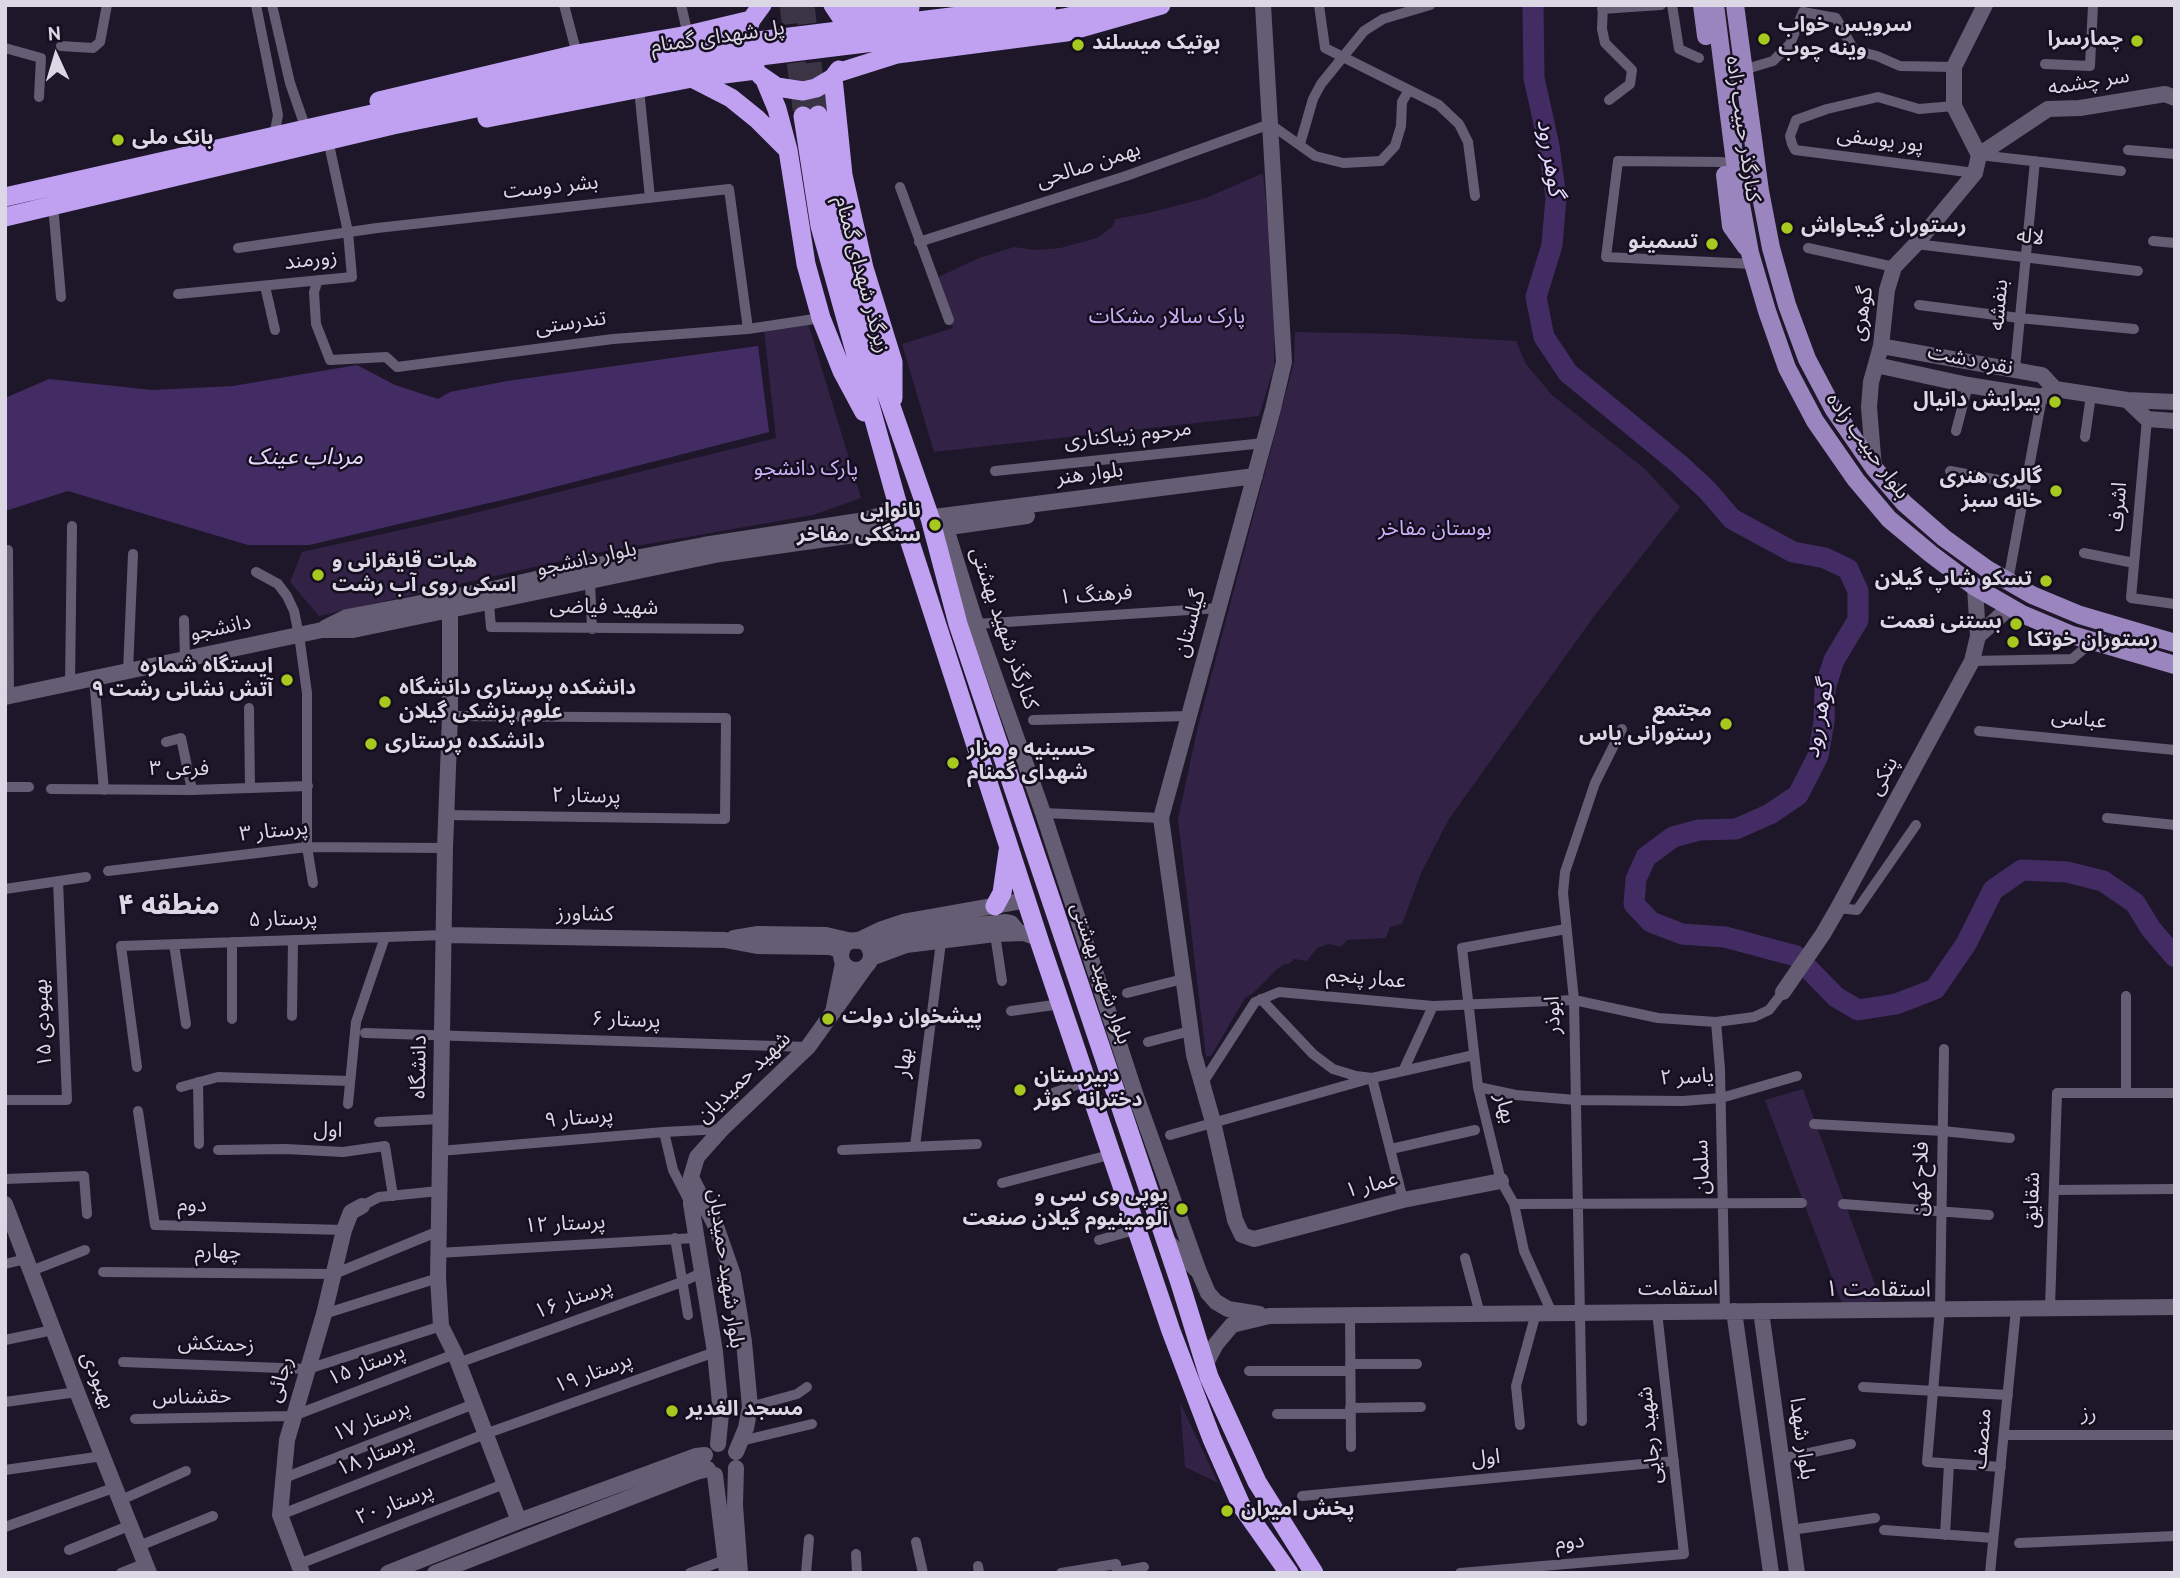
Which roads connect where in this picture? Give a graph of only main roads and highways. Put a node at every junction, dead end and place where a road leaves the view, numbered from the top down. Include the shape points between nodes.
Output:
1 (932, 5) edge
2 (1046, 5) edge
3 (1119, 5) edge
4 (1161, 5) edge
5 (1702, 5) edge
6 (1715, 5) edge
7 (1735, 5) edge
8 (1745, 5) edge
9 (836, 8) edge
10 (757, 10) edge
11 (892, 10) junction
12 (688, 35) junction
13 (598, 50) junction
14 (897, 54) junction
15 (761, 75) junction
16 (835, 75) junction
17 (692, 78) junction
18 (599, 96) junction
19 (316, 132) junction
20 (788, 150) junction
21 (5, 197) edge
22 (5, 217) edge
23 (1771, 248) junction
24 (1752, 259) junction
25 (893, 413) junction
26 (881, 443) junction
27 (917, 561) junction
28 (2175, 643) edge
29 (2175, 665) edge
30 (1008, 843) junction
31 (1048, 894) junction
32 (1027, 900) junction
33 (995, 906) road end
34 (1116, 1098) junction
35 (1096, 1105) junction
36 (1128, 1131) junction
37 (1110, 1147) junction
38 (1202, 1409) junction
39 (1286, 1572) edge
40 (1314, 1573) edge

1 - 11 highway
2 - 19 highway, پل شهدای گمنام via 685,50 537,79
3 - 19 highway, پل شهدای گمنام via 1064,18 687,65
4 - 14 highway via 1066,32
5 - 24 main road, کنارگذر حبیب زاده via 1731,226
6 - 24 main road, بلوار حبیب زاده
7 - 23 main road, بلوار حبیب زاده
8 - 23 main road, کنارگذر حبیب زاده via 1769,187
9 - 11 highway
9 - 16 highway via 845,23 848,49
10 - 12 highway
10 - 15 highway via 747,46
11 - 14 highway
12 - 13 highway
12 - 17 highway via 704,51 703,67
13 - 18 highway via 614,70 609,88
13 - 19 highway via 388,97
14 - 16 highway
15 - 16 highway via 789,91 816,88
15 - 17 highway
15 - 20 highway via 777,109
16 - 25 highway via 848,201 893,362
17 - 18 highway
17 - 20 highway via 731,98
18 - 19 highway via 358,142
19 - 21 highway via 274,136
19 - 22 highway
20 - 26 highway via 806,264 821,318 842,371
23 - 28 main road, بلوار حبیب زاده via 1807,359 1834,410 1905,503 1944,538 2032,595 2080,615
24 - 29 main road, بلوار حبیب زاده via 1787,368 1815,421 1889,519 1975,587 2010,607 2072,635
25 - 26 highway, زیرگذر شهدای گمنام via 863,329 811,116 820,226
25 - 31 highway, بلوار شهید بهشتی via 937,523 958,624
26 - 27 highway
27 - 30 highway
27 - 38 highway via 936,584 1195,1363
30 - 32 highway
30 - 33 highway via 1002,893
31 - 32 highway
31 - 34 highway, بلوار شهید بهشتی
32 - 35 highway
34 - 35 highway via 1111,1113
34 - 36 highway, بلوار شهید بهشتی
35 - 37 highway
36 - 37 highway via 1122,1123 1112,1121 1107,1129
36 - 40 highway, بلوار شهید بهشتی via 1144,1148 1164,1238 1231,1430 1257,1482
37 - 38 highway
38 - 39 highway via 1241,1506

